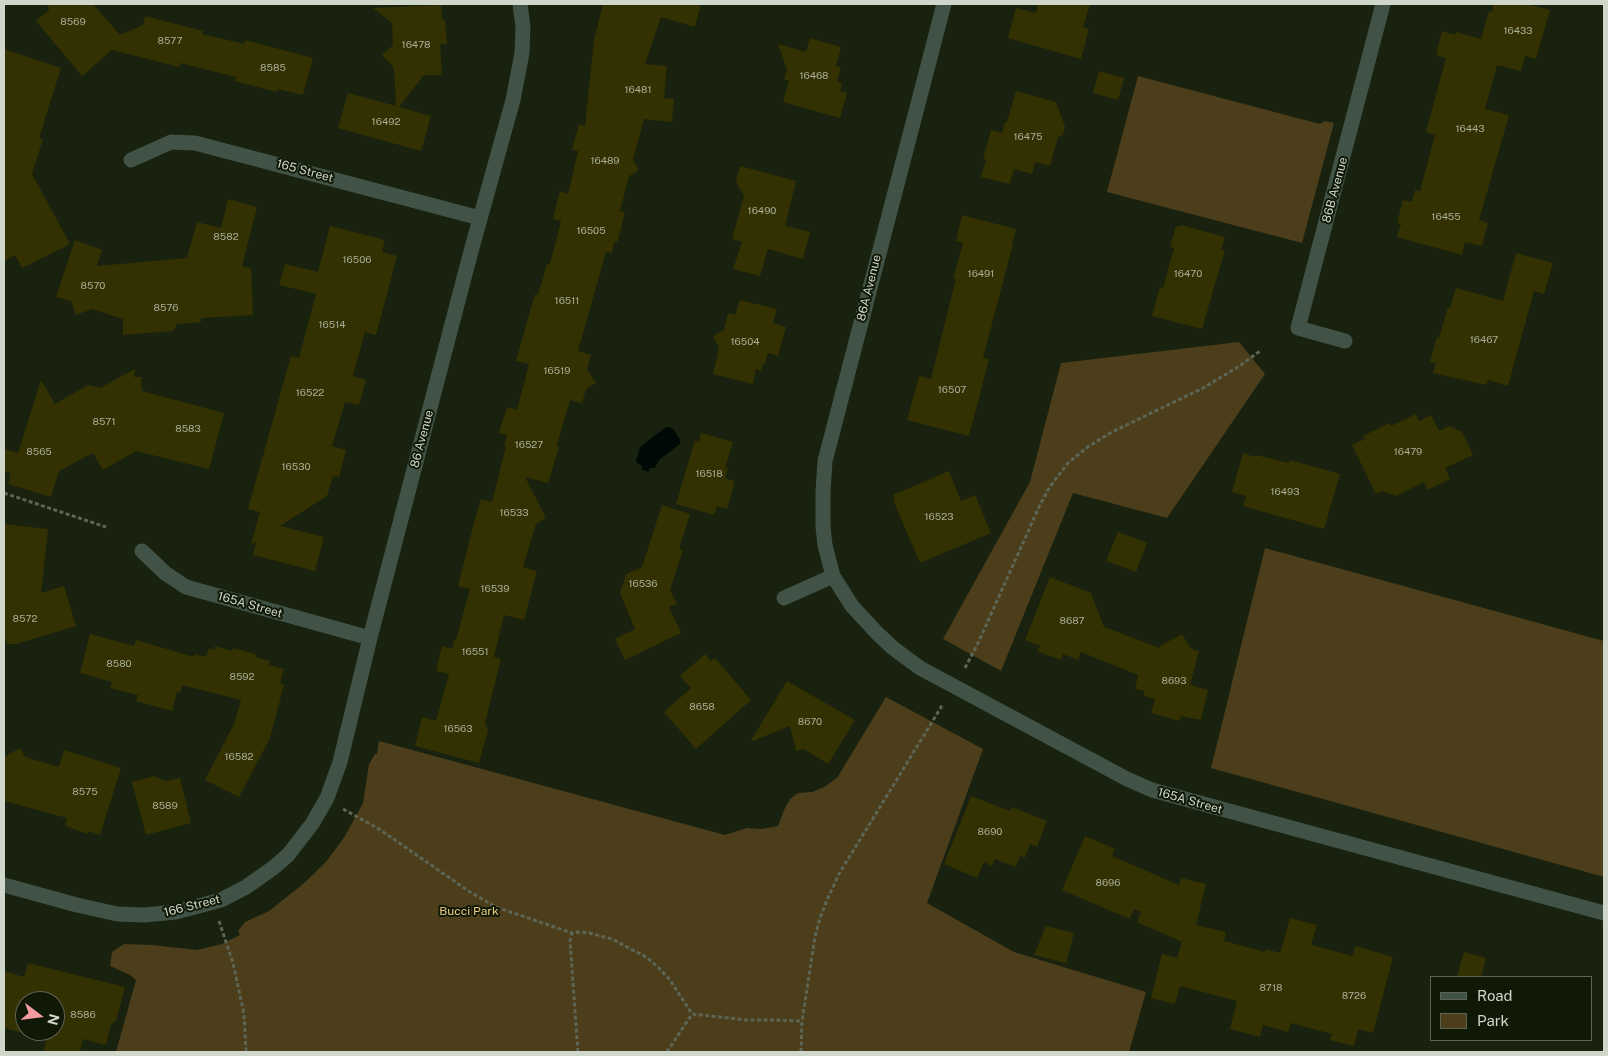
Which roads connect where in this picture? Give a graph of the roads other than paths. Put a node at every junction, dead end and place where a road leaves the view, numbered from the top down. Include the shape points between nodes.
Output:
1 (520, 4) edge
2 (944, 4) edge
3 (1383, 4) edge
4 (131, 160) dead end
5 (480, 218) junction
6 (1346, 340) dead end
7 (142, 550) dead end
8 (833, 576) junction
9 (784, 598) dead end
10 (370, 638) junction
11 (282, 860) joint
12 (4, 885) edge
13 (1604, 914) edge

1 - 5 street, 86 Avenue via 520,71
2 - 8 street, 86A Avenue via 826,461 823,527
3 - 6 street, 86B Avenue via 1298,328
4 - 5 street, 165 Street via 171,142 195,143
5 - 10 street, 86 Avenue
7 - 10 street, 165A Street via 169,577 186,587
8 - 9 street
8 - 13 street, 165A Street via 862,619 920,668 1152,790
10 - 11 street, 86 Avenue via 340,762 327,798 306,833
11 - 12 street, 166 Street via 246,887 221,900 156,915 108,912

